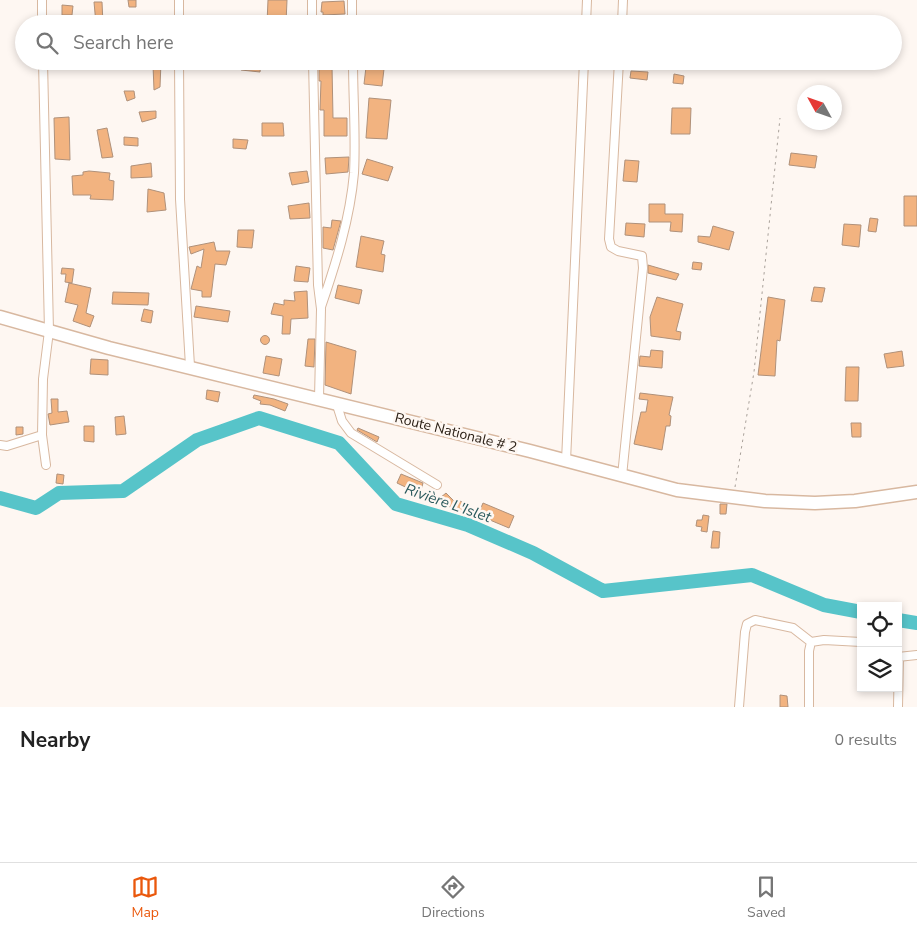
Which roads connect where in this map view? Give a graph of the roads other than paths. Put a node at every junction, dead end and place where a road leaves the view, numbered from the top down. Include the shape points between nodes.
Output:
1 (42, 0) edge
2 (179, 0) edge
3 (312, 0) edge
4 (352, 0) edge
5 (587, 0) edge
6 (623, 0) edge
7 (42, 15) edge
8 (179, 15) edge
9 (312, 15) edge
10 (352, 15) edge
11 (586, 15) edge
12 (622, 15) edge
13 (43, 70) edge
14 (179, 70) edge
15 (313, 70) edge
16 (353, 70) edge
17 (584, 70) edge
18 (618, 70) edge
19 (320, 309) junction
20 (0, 317) edge
21 (49, 331) junction
22 (190, 366) junction
23 (318, 398) junction
24 (336, 402) junction
25 (42, 435) junction
26 (0, 445) edge
27 (566, 461) junction
28 (46, 466) dead end
29 (622, 476) junction
30 (437, 485) dead end
31 (917, 492) edge
32 (811, 642) junction
33 (857, 642) edge
34 (917, 655) edge
35 (902, 657) edge
36 (898, 692) edge
37 (739, 707) edge
38 (809, 707) edge
39 (898, 707) edge

1 - 7 street
2 - 8 street
3 - 9 street
4 - 10 street
5 - 11 street
6 - 12 street
13 - 21 street
14 - 22 street via 180,199
15 - 19 street
16 - 19 street via 354,171 350,201 336,264
17 - 27 street
18 - 29 street via 609,239 611,247 618,251 642,256 643,268
19 - 23 street
20 - 21 main road, Route Nationale # 2
21 - 22 main road, Route Nationale # 2
21 - 25 street via 43,379
22 - 23 main road, Route Nationale # 2
23 - 24 main road, Route Nationale # 2
24 - 27 main road, Route Nationale # 2
24 - 30 street via 342,421 351,433
25 - 26 street via 7,446
25 - 28 street
27 - 29 main road, Route Nationale # 2
29 - 31 main road, Route Nationale # 2 via 677,490 765,501 856,501
32 - 33 street
32 - 37 street via 793,628 755,620 747,624
32 - 38 street via 808,651
34 - 35 street
36 - 39 street

